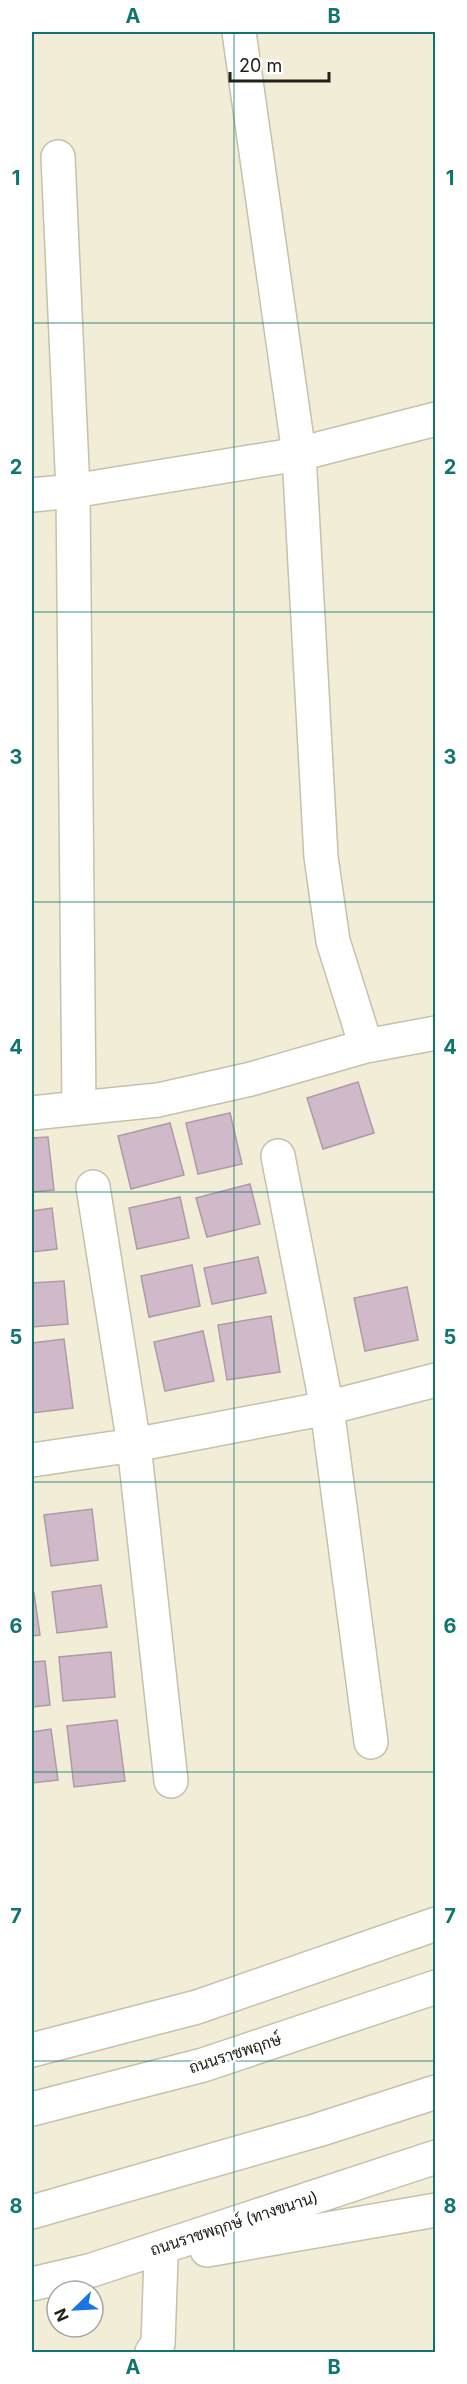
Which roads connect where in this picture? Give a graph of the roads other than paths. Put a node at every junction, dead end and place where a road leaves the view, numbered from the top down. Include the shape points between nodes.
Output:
1 (239, 32) edge
2 (58, 157) dead end
3 (435, 419) edge
4 (299, 454) junction
5 (73, 491) junction
6 (32, 495) edge
7 (435, 1033) edge
8 (366, 1046) junction
9 (79, 1108) junction
10 (32, 1113) edge
11 (278, 1156) dead end
12 (93, 1187) dead end
13 (435, 1380) edge
14 (327, 1408) junction
15 (134, 1445) junction
16 (32, 1460) edge
17 (371, 1742) dead end
18 (171, 1781) dead end
19 (435, 1924) edge
20 (435, 1930) edge
21 (398, 1938) junction
22 (435, 1987) edge
23 (32, 2050) edge
24 (435, 2092) edge
25 (32, 2109) edge
26 (435, 2157) edge
27 (435, 2210) edge
28 (32, 2212) edge
29 (161, 2258) junction
30 (92, 2270) junction
31 (32, 2284) edge
32 (159, 2350) edge

1 - 4 street
2 - 5 street
3 - 4 street
4 - 5 street
4 - 8 street via 321,857 333,941
5 - 6 street
5 - 9 street
7 - 8 street
8 - 9 street via 251,1079 158,1100
9 - 10 street
11 - 14 street
12 - 15 street
13 - 14 street
14 - 15 street
14 - 17 street
15 - 16 street
15 - 18 street
19 - 21 street
20 - 21 street
21 - 23 street via 197,2007
22 - 25 street, ถนนราชพฤกษ์ via 203,2065
24 - 28 street via 307,2134
26 - 30 street, ถนนราชพฤกษ์ (ทางขนาน)
27 - 29 street
29 - 30 street
29 - 32 street
30 - 31 street, ถนนราชพฤกษ์ (ทางขนาน)

